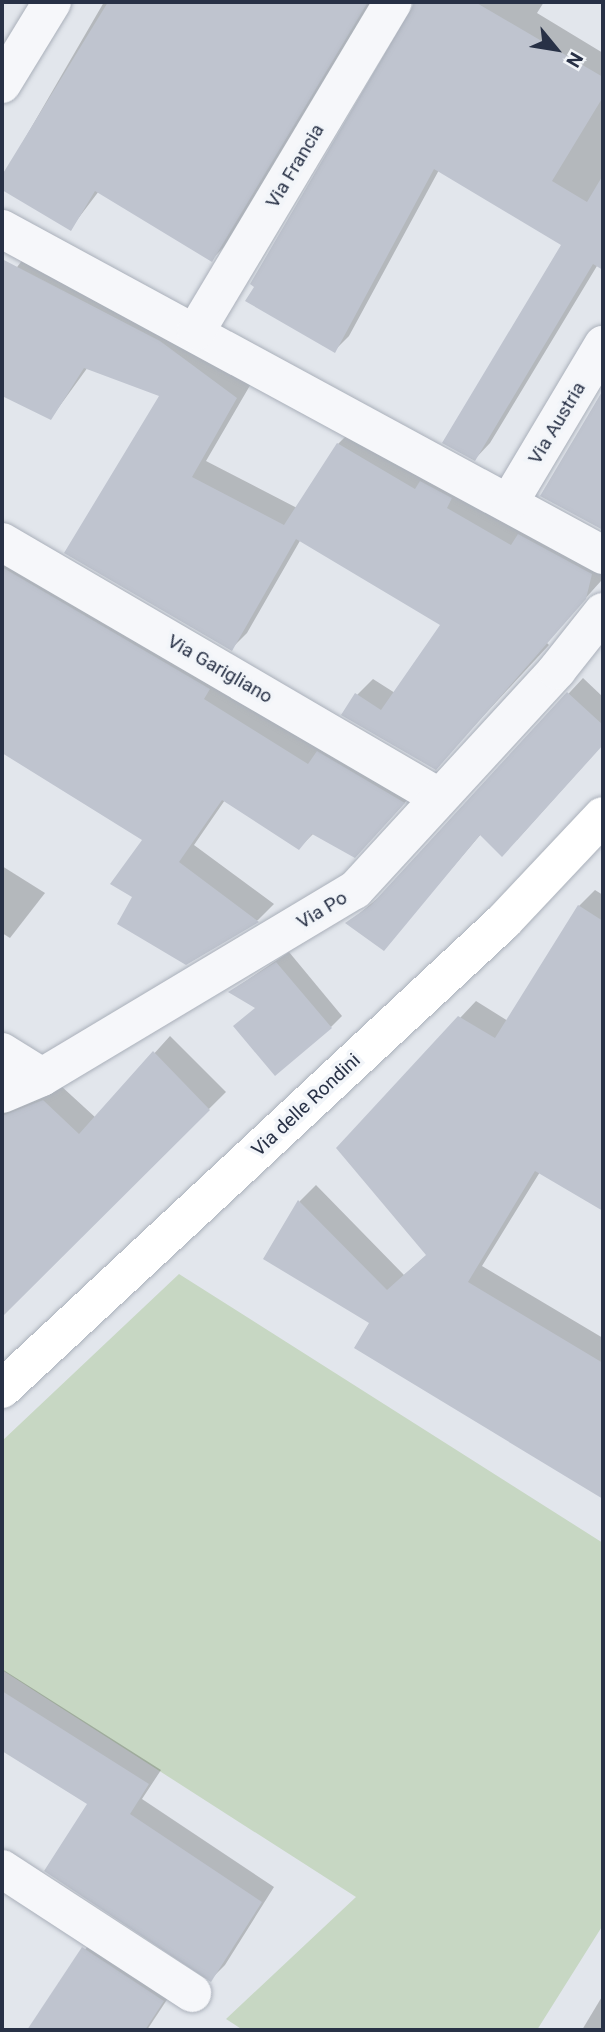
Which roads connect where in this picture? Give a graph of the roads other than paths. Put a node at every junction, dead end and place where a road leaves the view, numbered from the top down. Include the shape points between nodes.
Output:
1 (52, 2) edge
2 (393, 2) edge
3 (2, 84) edge
4 (2, 229) edge
5 (196, 331) junction
6 (603, 345) edge
7 (510, 501) junction
8 (2, 542) edge
9 (603, 555) edge
10 (603, 612) edge
11 (437, 796) junction
12 (603, 816) edge
13 (2, 1052) edge
14 (42, 1077) junction
15 (2, 1094) edge
16 (2, 1389) edge
17 (2, 1869) edge
18 (192, 1993) dead end

1 - 3 street
2 - 5 street, Via Francia
4 - 5 street
5 - 7 street
6 - 7 street, Via Austria
7 - 9 street
8 - 11 street, Via Garigliano
10 - 11 street, Via Po via 557,670
11 - 14 street, Via Po via 355,890
12 - 16 street, Via delle Rondini via 504,921
13 - 14 street
14 - 15 street, Via Po
17 - 18 street

